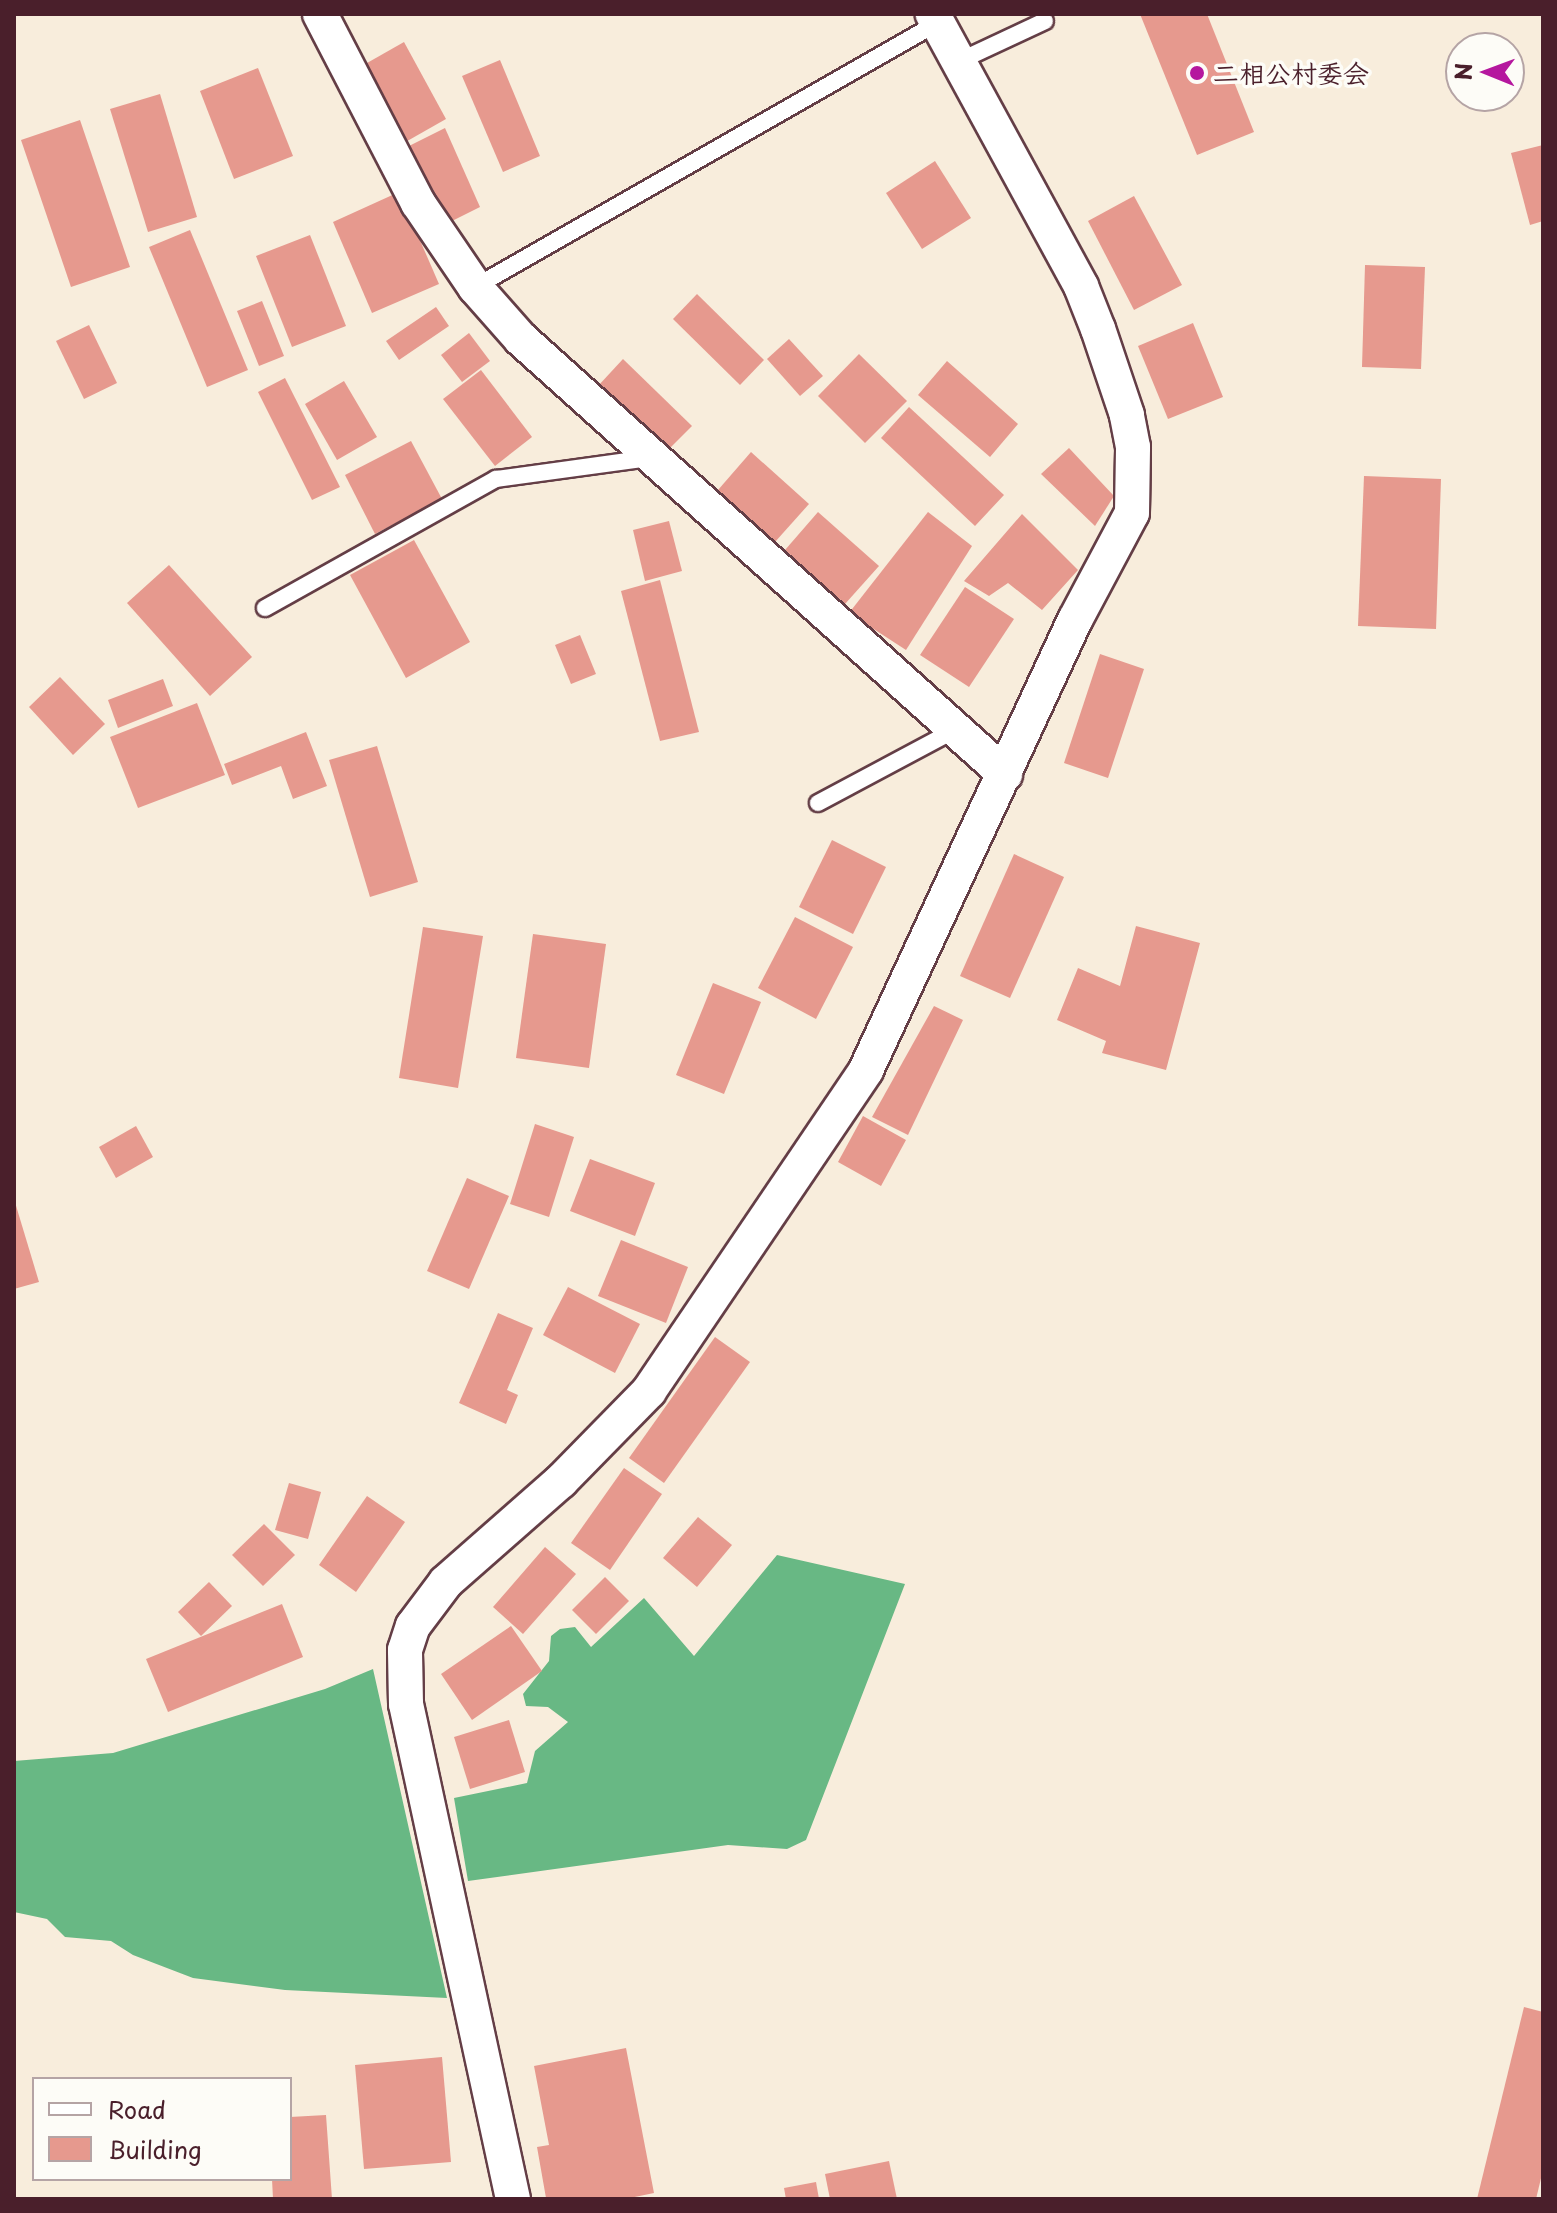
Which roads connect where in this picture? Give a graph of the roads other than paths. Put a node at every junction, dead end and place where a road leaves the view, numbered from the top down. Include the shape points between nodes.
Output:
1 (320, 14) edge
2 (935, 18) edge
3 (1045, 21) dead end
4 (957, 62) junction
5 (475, 287) junction
6 (651, 458) junction
7 (265, 608) dead end
8 (955, 730) junction
9 (1005, 774) junction
10 (818, 803) dead end
11 (513, 2199) edge

1 - 5 street via 375,129
2 - 4 street
2 - 5 lane
3 - 4 lane
4 - 9 street via 1081,286 1127,415 1133,447 1132,513 1125,531 1075,620
5 - 6 street via 566,383
6 - 7 lane via 496,479
6 - 8 street
8 - 9 street
8 - 10 lane
9 - 11 street via 866,1070 649,1391 561,1481 446,1582 413,1626 405,1650 406,1704

